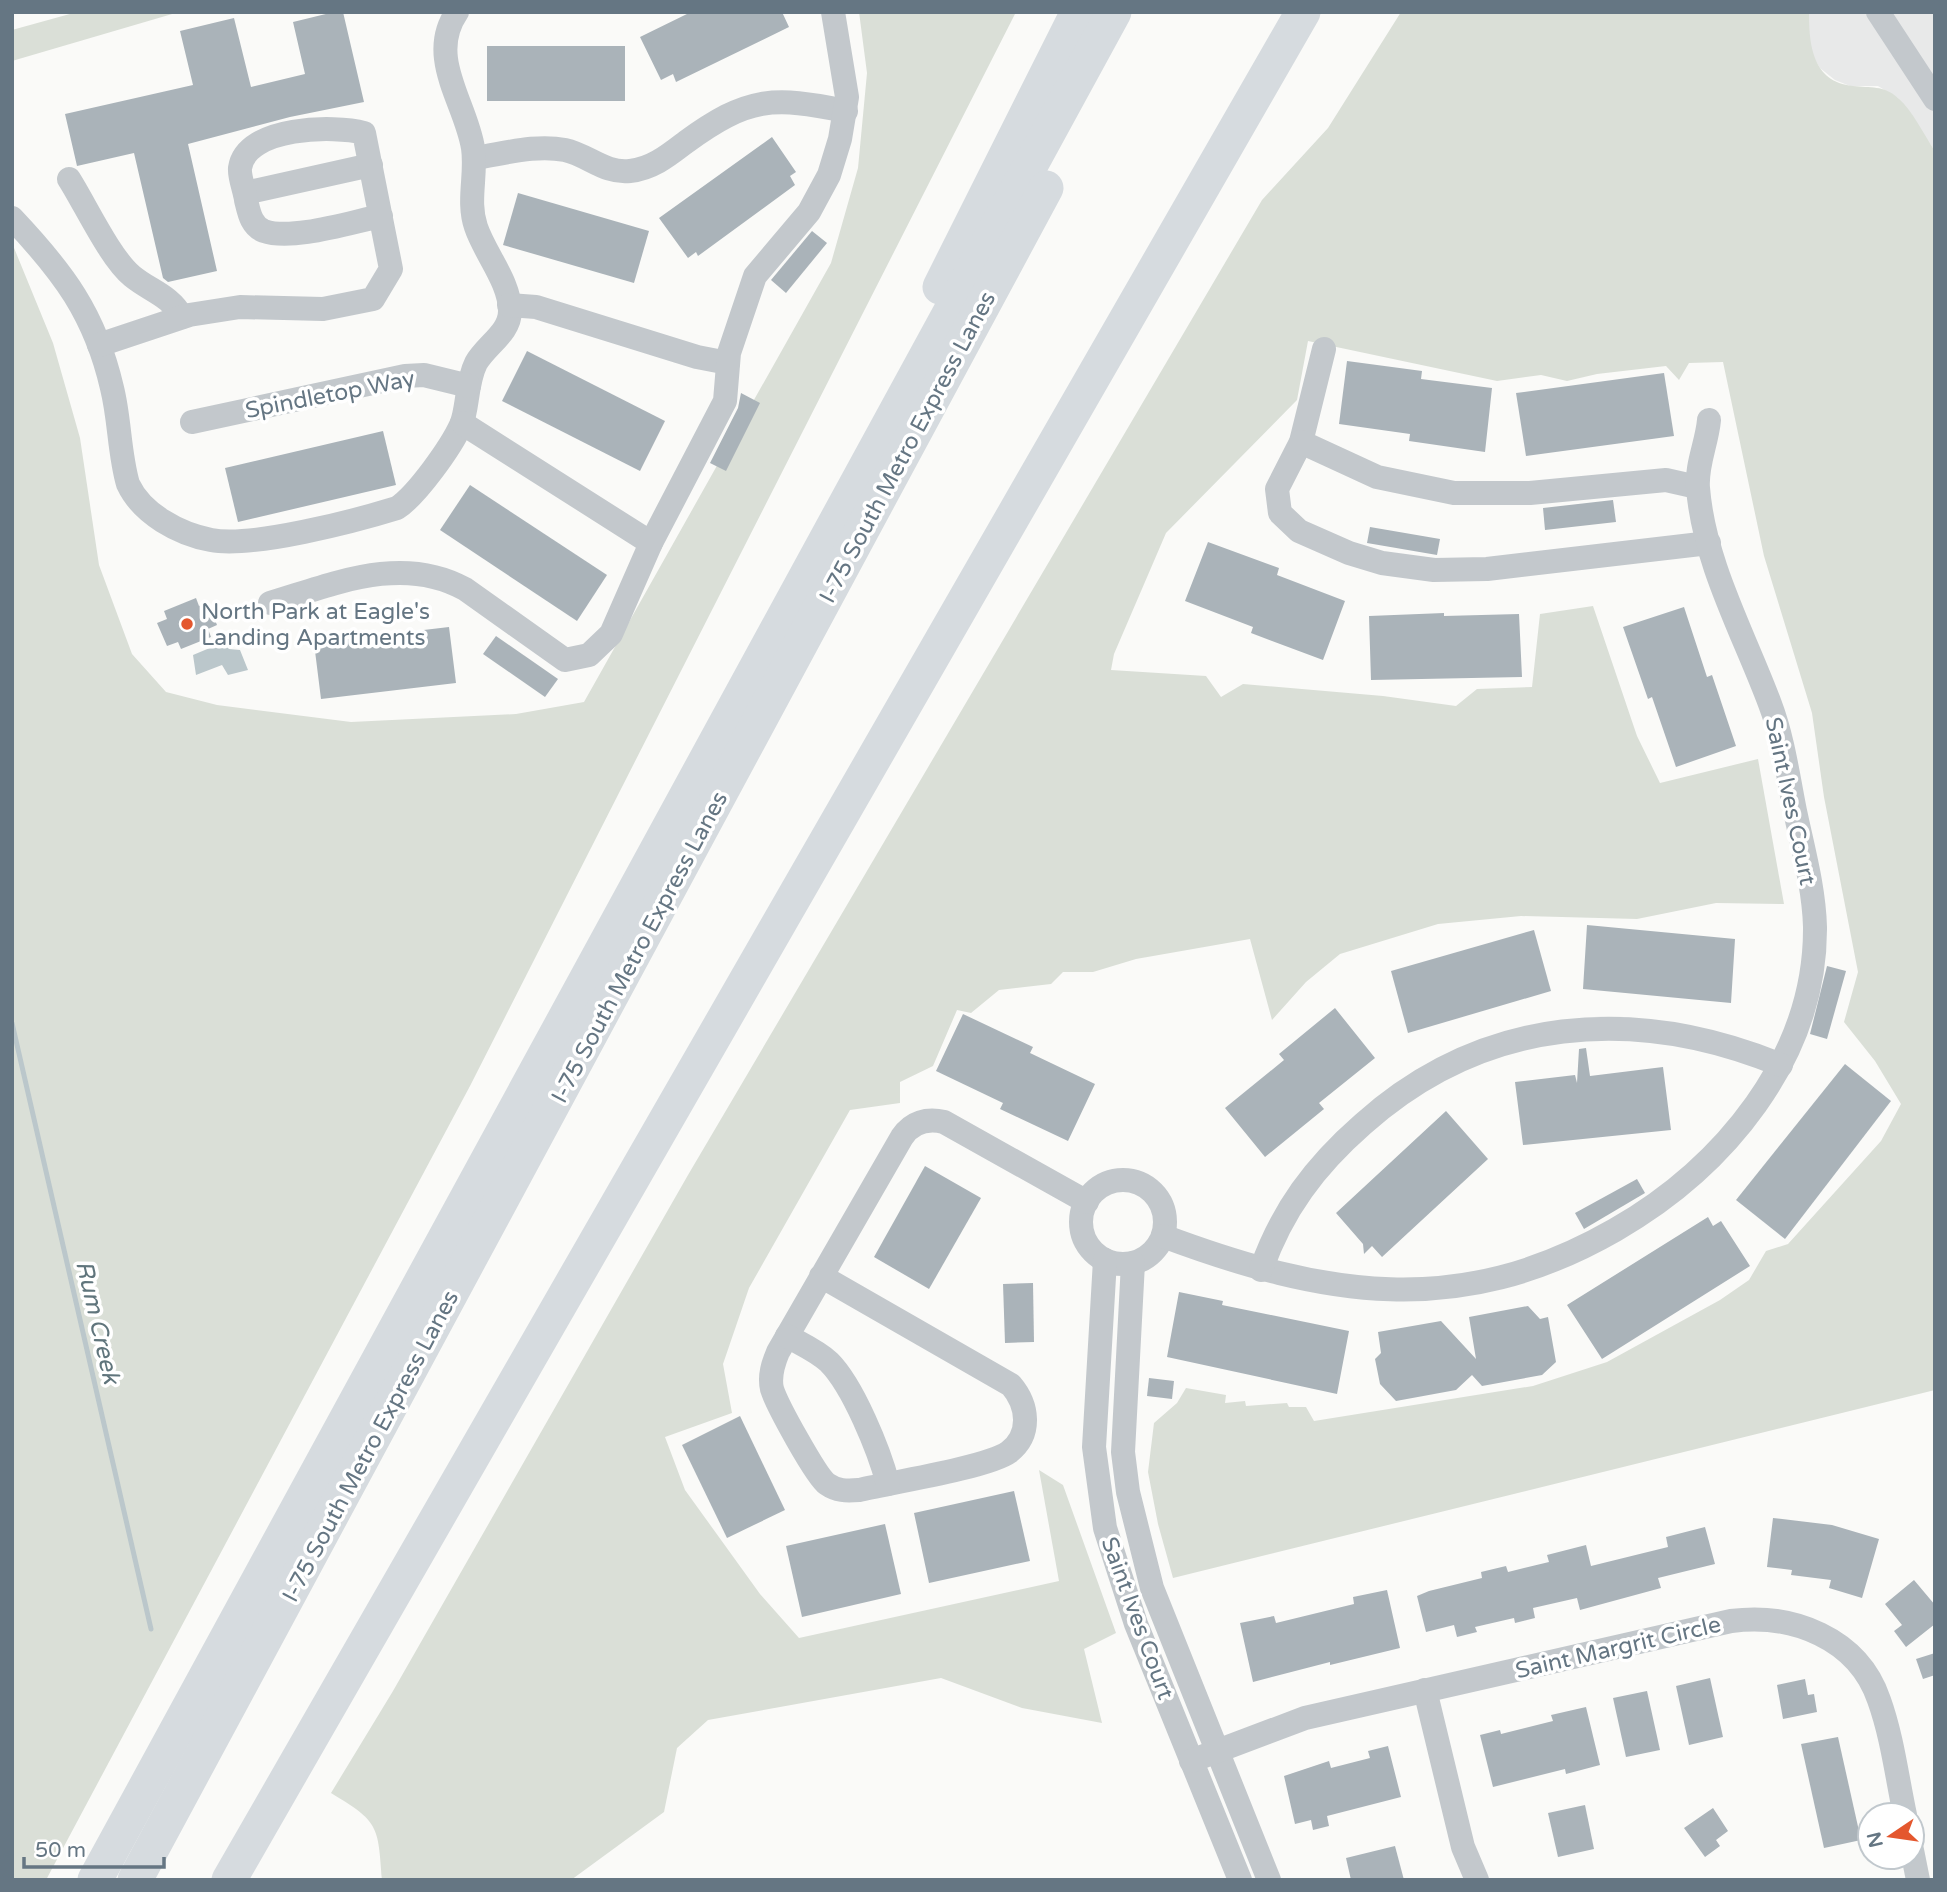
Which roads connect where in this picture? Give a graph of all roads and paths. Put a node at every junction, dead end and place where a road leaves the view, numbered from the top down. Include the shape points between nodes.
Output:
1 (457, 12) edge
2 (833, 12) edge
3 (1078, 12) edge
4 (1114, 12) edge
5 (1140, 12) edge
6 (1303, 12) edge
7 (1878, 12) edge
8 (1935, 99) edge
9 (846, 111) junction
10 (474, 158) junction
11 (371, 165) junction
12 (69, 178) dead end
13 (245, 193) junction
14 (381, 216) junction
15 (12, 218) edge
16 (509, 305) junction
17 (182, 317) junction
18 (99, 345) junction
19 (1324, 349) dead end
20 (728, 363) junction
21 (915, 379) junction
22 (469, 386) junction
23 (1709, 420) dead end
24 (192, 422) dead end
25 (462, 423) junction
26 (1301, 442) junction
27 (1698, 487) junction
28 (651, 543) junction
29 (1709, 543) junction
30 (270, 603) dead end
31 (1781, 1065) junction
32 (1087, 1202) junction
33 (1163, 1236) junction
34 (1105, 1260) junction
35 (1133, 1263) junction
36 (1261, 1270) junction
37 (821, 1276) junction
38 (787, 1336) junction
39 (1097, 1378) junction
40 (1126, 1383) junction
41 (888, 1484) junction
42 (1140, 1544) junction
43 (1111, 1553) junction
44 (1425, 1690) junction
45 (1216, 1749) junction
46 (1191, 1761) junction
47 (1902, 1801) edge
48 (95, 1880) edge
49 (135, 1880) edge
50 (229, 1880) edge
51 (1240, 1880) edge
52 (1269, 1880) edge
53 (1477, 1880) edge

1 - 10 street via 445,39 445,60
2 - 9 street
3 - 21 highway via 940,285
4 - 21 highway
5 - 49 highway, I-75 South Metro Express Lanes
6 - 50 highway
7 - 8 street
9 - 10 street via 795,102 754,105 717,120 654,164 630,172 550,149
9 - 20 street via 833,163 816,200 755,276
10 - 16 street via 473,215
11 - 13 street
11 - 13 street via 364,133 341,126 280,134 251,148 240,167
11 - 14 street
12 - 17 street via 126,269 166,297
13 - 14 street via 250,218 261,230 285,235
14 - 17 street via 391,269 373,299 323,309 240,307
15 - 18 street via 64,275
16 - 20 street via 536,307
16 - 22 street via 505,327 481,355
17 - 18 street
18 - 25 street via 113,389 123,467 134,497 150,513 211,540 240,542 397,508 417,491
19 - 26 street
20 - 28 street via 725,401
21 - 48 highway
22 - 24 street, Spindletop Way via 424,374 396,377
22 - 25 street
23 - 27 street, Saint Ives Court
25 - 28 street
26 - 27 street via 1377,477 1454,494 1543,492 1666,480
26 - 29 street via 1277,489 1282,517 1306,535 1373,560 1418,569 1469,570
27 - 29 street, Saint Ives Court
28 - 30 street via 605,643 589,656 574,660 558,658 465,589 428,574 370,575
29 - 31 street, Saint Ives Court via 1774,716 1810,878 1815,926 1812,971
31 - 36 street, Saint Ives Court via 1753,1110 1671,1194 1567,1255 1503,1277 1417,1289 1332,1285
31 - 36 street via 1706,1039 1626,1027 1546,1033 1460,1060 1406,1087 1335,1150 1297,1194
32 - 33 street via 1109,1182 1140,1183 1161,1205
32 - 34 street via 1084,1236
32 - 37 street via 944,1122 922,1121 902,1137
33 - 35 street via 1152,1253
33 - 36 street, Saint Ives Court
34 - 35 street
34 - 39 street, Saint Ives Court
35 - 40 street, Saint Ives Court
37 - 38 street
37 - 41 street via 1003,1380 1023,1402 1024,1429 1016,1446 1002,1456
38 - 41 street via 834,1367 877,1446
38 - 41 street via 772,1368 772,1389 819,1476 844,1491
39 - 40 street
39 - 43 street, Saint Ives Court via 1094,1447
40 - 42 street, Saint Ives Court via 1124,1471
42 - 43 street
42 - 45 street, Saint Ives Court via 1157,1601
43 - 46 street, Saint Ives Court
44 - 45 street, Saint Margrit Circle via 1305,1718
44 - 47 street, Saint Margrit Circle via 1731,1621 1787,1621 1838,1645 1871,1682 1884,1714
44 - 53 street via 1461,1839
45 - 46 street, Saint Margrit Circle
45 - 52 street, Saint Ives Court
46 - 51 street, Saint Ives Court

